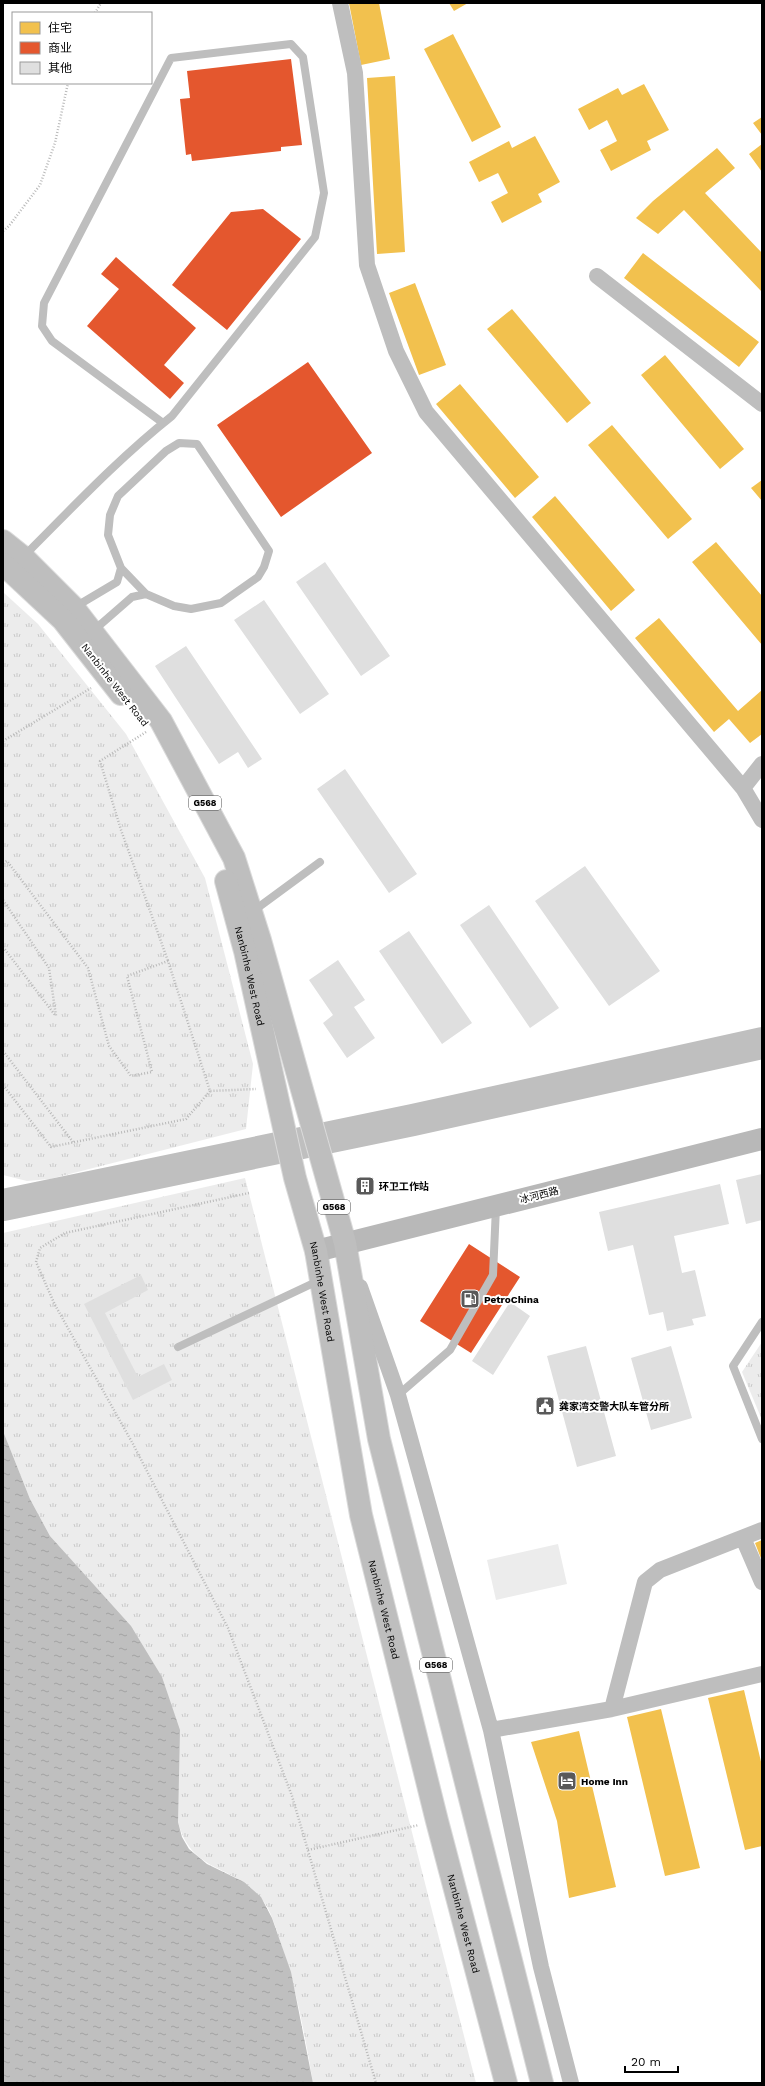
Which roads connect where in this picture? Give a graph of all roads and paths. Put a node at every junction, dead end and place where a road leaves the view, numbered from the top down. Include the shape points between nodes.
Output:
1 (101, 3) edge
2 (340, 3) edge
3 (96, 12) edge
4 (68, 84) edge
5 (3, 231) edge
6 (597, 276) dead end
7 (762, 404) edge
8 (163, 423) junction
9 (3, 541) edge
10 (13, 561) edge
11 (122, 568) junction
12 (146, 594) junction
13 (73, 607) junction
14 (92, 631) junction
15 (109, 678) junction
16 (150, 730) junction
17 (3, 741) edge
18 (762, 764) edge
19 (743, 788) junction
20 (762, 820) edge
21 (320, 862) dead end
22 (3, 863) edge
23 (3, 900) edge
24 (251, 913) junction
25 (3, 947) edge
26 (168, 961) junction
27 (3, 1051) edge
28 (3, 1085) edge
29 (274, 1088) junction
30 (210, 1091) junction
31 (762, 1139) edge
32 (73, 1142) junction
33 (249, 1193) dead end
34 (496, 1206) junction
35 (345, 1243) junction
36 (316, 1251) junction
37 (321, 1280) junction
38 (762, 1322) edge
39 (178, 1347) dead end
40 (398, 1395) junction
41 (762, 1439) edge
42 (762, 1530) edge
43 (742, 1538) junction
44 (762, 1582) edge
45 (762, 1674) edge
46 (612, 1709) junction
47 (491, 1730) junction
48 (437, 1821) junction
49 (308, 1850) junction
50 (376, 2083) edge
51 (506, 2083) edge
52 (542, 2083) edge
53 (571, 2083) edge

1 - 3 path
2 - 19 street via 355,73 368,265 396,351 426,412
4 - 5 path via 55,143 40,185
6 - 7 street
8 - 8 lane via 172,416 315,237 324,193 303,57 291,44 171,58 44,303 42,326 52,341
8 - 10 lane via 139,442
9 - 10 highway, Nanbinhe West Road / G568
10 - 13 highway, Nanbinhe West Road / G568
10 - 15 highway, Nanbinhe West Road / G568
11 - 12 lane
11 - 12 lane via 108,535 110,515 118,496 178,443 197,444 269,551 264,566 258,577 221,603 191,609 174,606
11 - 13 lane via 118,582
12 - 14 lane via 132,597
13 - 14 highway, Nanbinhe West Road / G568
14 - 24 highway, Nanbinhe West Road / G568 via 161,721 234,858
15 - 16 highway, Nanbinhe West Road / G568
15 - 17 path
16 - 26 path via 100,761 121,830
16 - 29 highway, Nanbinhe West Road / G568 via 221,863 245,951
18 - 19 street
19 - 20 street
21 - 24 lane
22 - 26 path via 7,861 88,968 109,1046 131,1076 152,1072 128,976
23 - 25 path via 49,968 56,1016
24 - 35 highway, Nanbinhe West Road / G568
26 - 30 path
27 - 32 path
28 - 32 path via 51,1147
29 - 30 path
29 - 36 highway, Nanbinhe West Road / G568 via 295,1178
30 - 32 path via 186,1119
31 - 34 main road, 冰河西路
33 - 49 path via 65,1233 40,1248 36,1262 55,1305 132,1444 228,1628 292,1796
34 - 35 main road, 冰河西路
34 - 40 lane via 493,1275 450,1350
35 - 36 main road, 冰河西路
35 - 40 street, Nanbinhe West Road
35 - 52 highway, Nanbinhe West Road / G568 via 379,1439
36 - 37 highway, Nanbinhe West Road / G568
37 - 39 lane
37 - 48 highway, Nanbinhe West Road / G568 via 361,1515
38 - 41 lane via 733,1366
40 - 47 street, Nanbinhe West Road
42 - 43 street
43 - 44 street
43 - 46 street via 660,1570 645,1582
45 - 46 street
46 - 47 street
47 - 53 street, Nanbinhe West Road via 541,1967
48 - 49 path
48 - 51 highway, Nanbinhe West Road / G568
49 - 50 path

